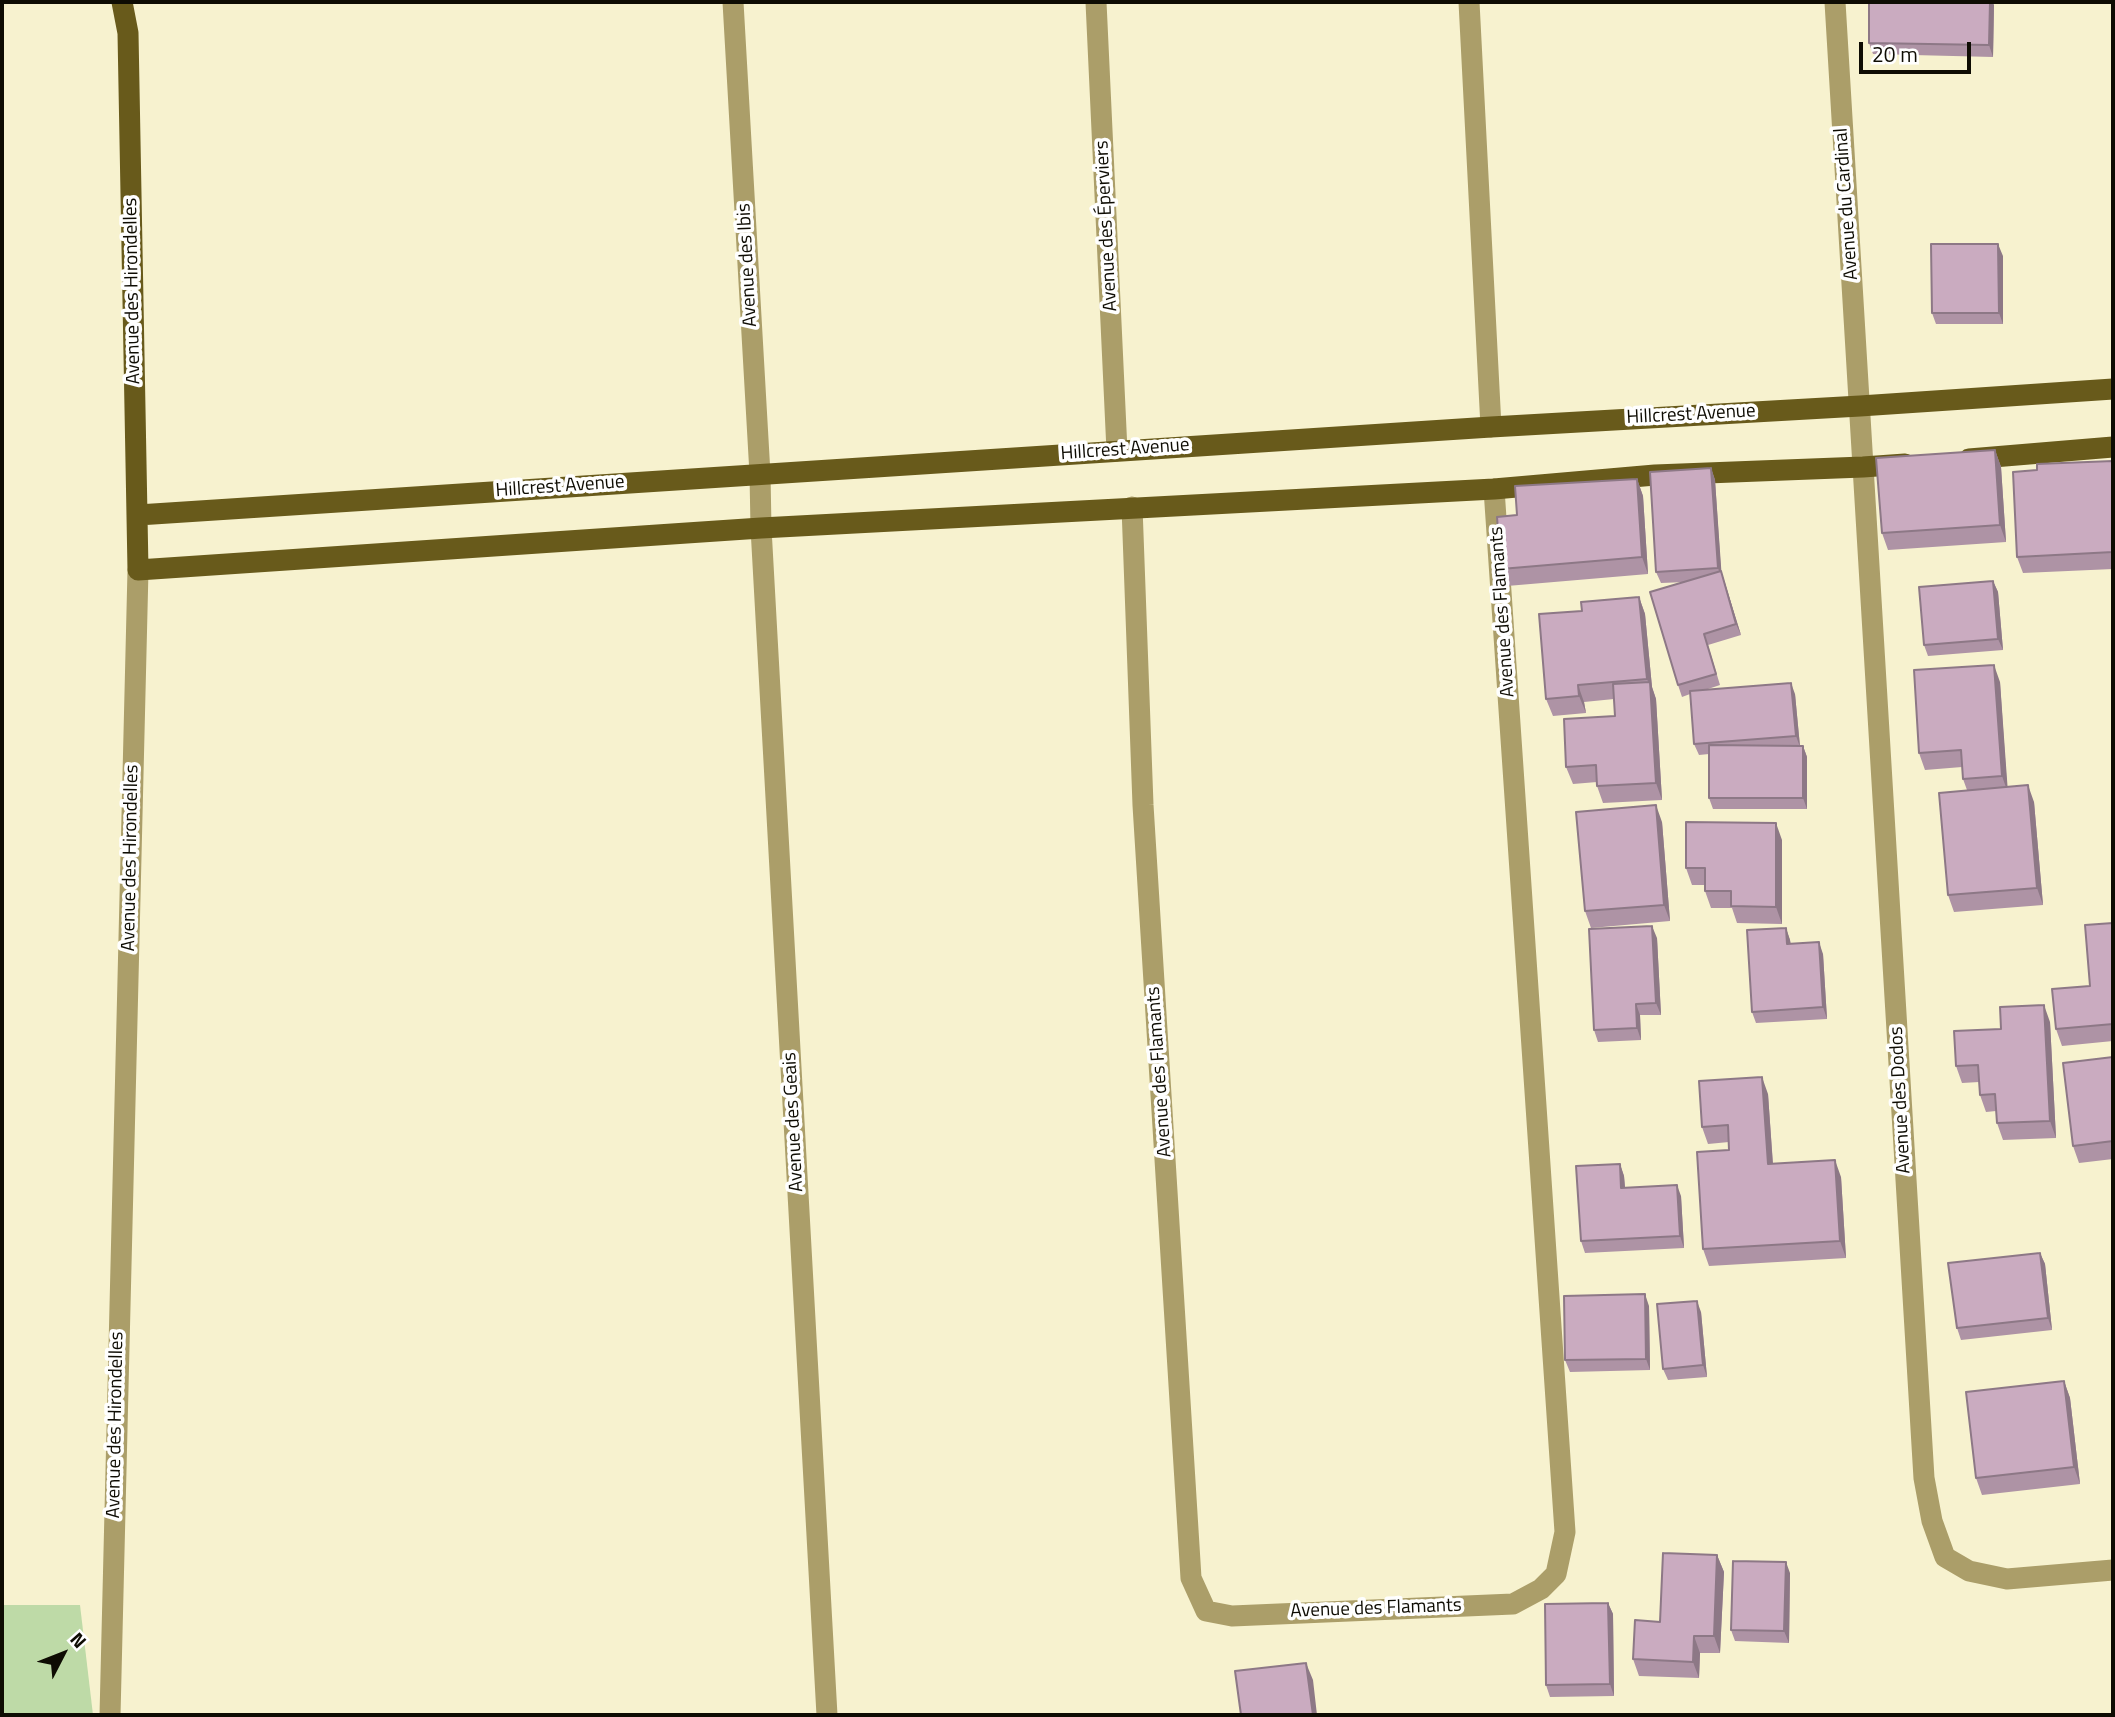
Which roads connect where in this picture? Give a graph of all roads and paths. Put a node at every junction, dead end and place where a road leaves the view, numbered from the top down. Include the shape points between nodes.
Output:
1 (122, 2) edge
2 (733, 2) edge
3 (1096, 2) edge
4 (1469, 2) edge
5 (1835, 2) edge
6 (2113, 389) edge
7 (1860, 406) junction
8 (1491, 427) junction
9 (2113, 447) edge
10 (1117, 451) junction
11 (1946, 461) edge
12 (1919, 463) edge
13 (1863, 467) junction
14 (760, 474) junction
15 (1494, 489) junction
16 (1132, 508) junction
17 (138, 515) junction
18 (761, 528) junction
19 (138, 570) junction
20 (2113, 1570) edge
21 (110, 1715) edge
22 (827, 1715) edge

1 - 17 main road, Avenue des Hirondelles via 128,33
2 - 14 street, Avenue des Ibis
3 - 10 street, Avenue des Éperviers
4 - 8 street
5 - 7 street, Avenue du Cardinal
6 - 7 main road, Hillcrest Avenue
7 - 8 main road, Hillcrest Avenue
7 - 13 street, Avenue du Cardinal
8 - 10 main road, Hillcrest Avenue
9 - 11 main road
10 - 14 main road, Hillcrest Avenue
12 - 13 main road
13 - 15 main road via 1655,475
13 - 20 street, Avenue des Dodos via 1924,1478 1932,1521 1945,1557 1969,1571 2007,1579
14 - 17 main road, Hillcrest Avenue
14 - 18 street, Avenue des Ibis
15 - 16 main road
15 - 16 street, Avenue des Flamants via 1565,1532 1556,1574 1541,1589 1513,1604 1232,1616 1206,1611 1191,1578 1143,805
16 - 18 main road
17 - 19 main road, Avenue des Hirondelles
18 - 19 main road
18 - 22 street, Avenue des Geais
19 - 21 street, Avenue des Hirondelles

